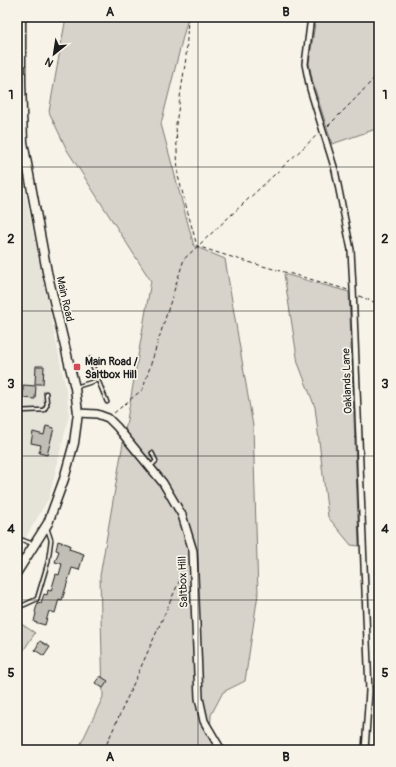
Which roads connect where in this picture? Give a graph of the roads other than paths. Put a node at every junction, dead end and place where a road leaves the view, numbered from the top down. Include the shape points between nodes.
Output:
1 (21, 17) edge
2 (311, 17) edge
3 (90, 359) dead end
4 (98, 380) junction
5 (75, 388) junction
6 (46, 393) dead end
7 (107, 402) dead end
8 (17, 411) edge
9 (78, 413) junction
10 (152, 453) dead end
11 (150, 468) junction
12 (46, 526) junction
13 (17, 538) edge
14 (36, 544) junction
15 (17, 572) edge
16 (17, 605) edge
17 (221, 750) edge
18 (365, 750) edge

1 - 5 main road, Main Road via 23,142 47,272
2 - 18 street, Oaklands Lane via 305,64 335,170 351,250 369,691
3 - 4 lane
4 - 5 lane
4 - 7 lane
5 - 9 main road, Main Road
6 - 8 lane via 47,405 44,410
9 - 11 street, Saltbox Hill via 97,414 108,418
9 - 12 main road, Main Road via 74,443 64,479
10 - 11 lane via 156,461
11 - 17 street, Saltbox Hill via 182,515 193,551 199,698 204,721
12 - 14 main road, Main Road
12 - 16 lane via 51,540 48,562 37,599 24,605
13 - 14 lane
14 - 15 main road, Main Road

